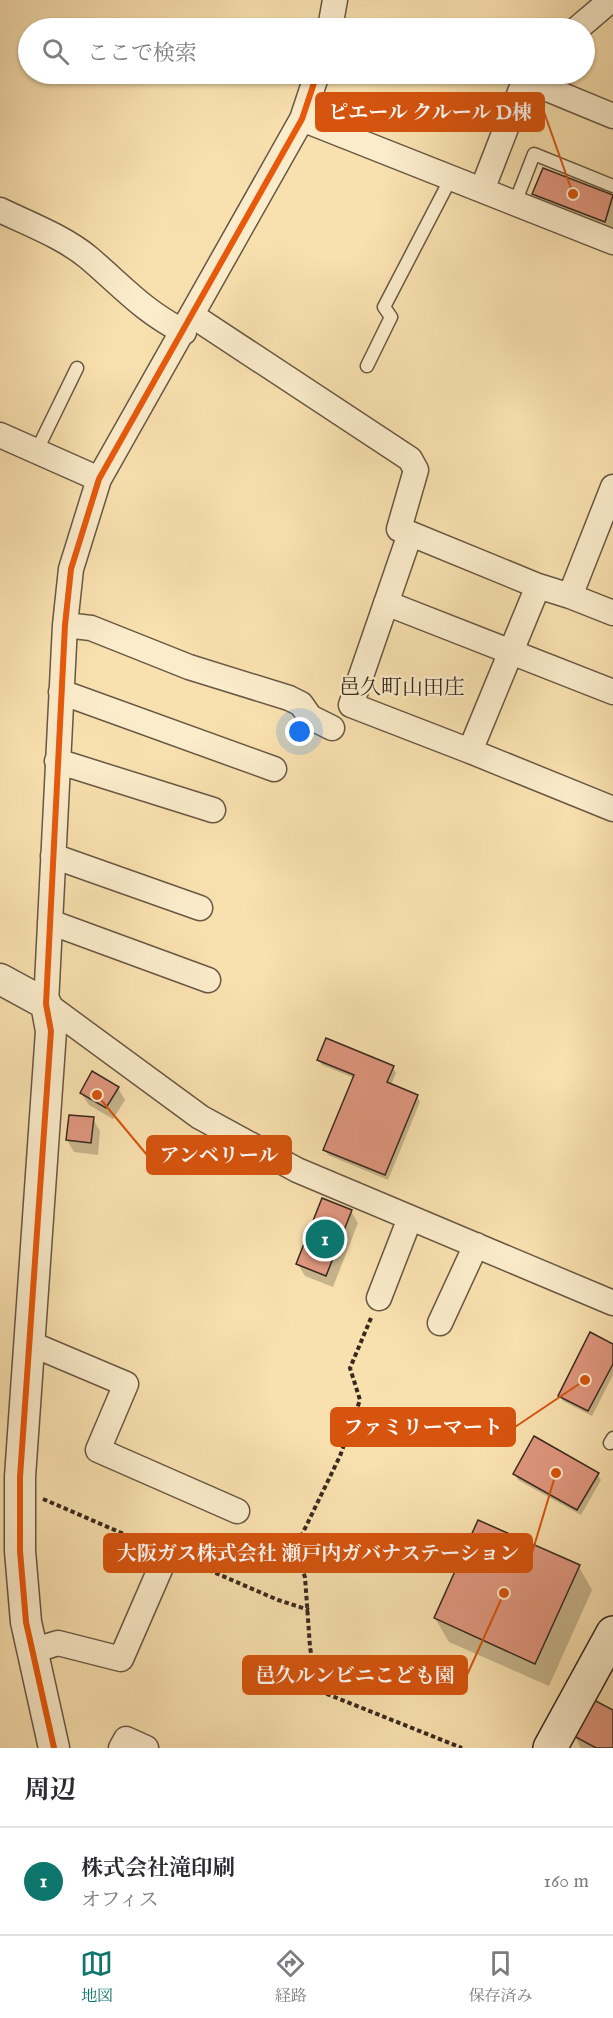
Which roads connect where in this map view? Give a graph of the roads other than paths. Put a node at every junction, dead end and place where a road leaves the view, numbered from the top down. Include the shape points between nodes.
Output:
1 (335, 0) edge
2 (611, 0) edge
3 (332, 18) edge
4 (590, 18) edge
5 (314, 84) edge
6 (523, 84) edge
7 (557, 84) edge
8 (613, 116) edge
9 (302, 119) junction
10 (452, 178) junction
11 (613, 186) edge
12 (482, 190) junction
13 (515, 203) junction
14 (0, 210) edge
15 (613, 242) edge
16 (188, 324) junction
17 (367, 366) dead end
18 (77, 368) dead end
19 (0, 435) edge
20 (36, 452) junction
21 (99, 479) junction
22 (613, 487) edge
23 (410, 534) junction
24 (538, 586) junction
25 (570, 596) junction
26 (386, 603) junction
27 (613, 613) edge
28 (64, 625) junction
29 (511, 652) junction
30 (61, 692) junction
31 (613, 692) edge
32 (332, 728) dead end
33 (470, 750) junction
34 (57, 761) junction
35 (274, 769) dead end
36 (613, 809) edge
37 (213, 810) dead end
38 (53, 856) junction
39 (200, 908) dead end
40 (50, 922) junction
41 (0, 979) edge
42 (208, 980) dead end
43 (46, 1004) junction
44 (410, 1218) junction
45 (476, 1245) junction
46 (379, 1298) road end
47 (613, 1303) edge
48 (440, 1323) dead end
49 (29, 1343) junction
50 (10, 1475) edge
51 (237, 1511) dead end
52 (161, 1567) dead end
53 (613, 1632) edge
54 (32, 1651) junction
55 (54, 1748) edge
56 (122, 1748) edge
57 (146, 1748) edge
58 (550, 1748) edge

1 - 3 street
2 - 4 street
5 - 9 street
6 - 12 street
7 - 8 street
9 - 10 street
9 - 16 street
10 - 12 street
10 - 17 lane via 384,307 391,316
11 - 13 lane via 534,154
12 - 13 street
13 - 15 street
14 - 16 street via 88,257 129,296
16 - 21 street
16 - 23 street via 410,459 416,471 399,529
18 - 20 lane
19 - 20 street
20 - 21 street
21 - 28 street via 71,569
22 - 25 street
23 - 24 street
23 - 26 street
24 - 25 street
24 - 29 street
25 - 27 street
26 - 29 street
26 - 33 street via 351,705
28 - 30 street
28 - 32 street via 91,628 189,667 289,698 301,704 310,717
29 - 31 street
29 - 33 street
30 - 34 street
30 - 35 street
33 - 36 street
34 - 37 street
34 - 38 street
38 - 39 street
38 - 40 street
40 - 42 street
40 - 43 street
41 - 43 street
43 - 44 street via 200,1117 297,1170
43 - 49 street via 51,1031
44 - 45 street
44 - 46 street
45 - 47 street
45 - 48 street
49 - 50 street
49 - 51 street via 126,1384 98,1450
50 - 54 street
52 - 54 street via 121,1659 58,1643
53 - 58 main road
54 - 55 street
56 - 57 street via 126,1739

